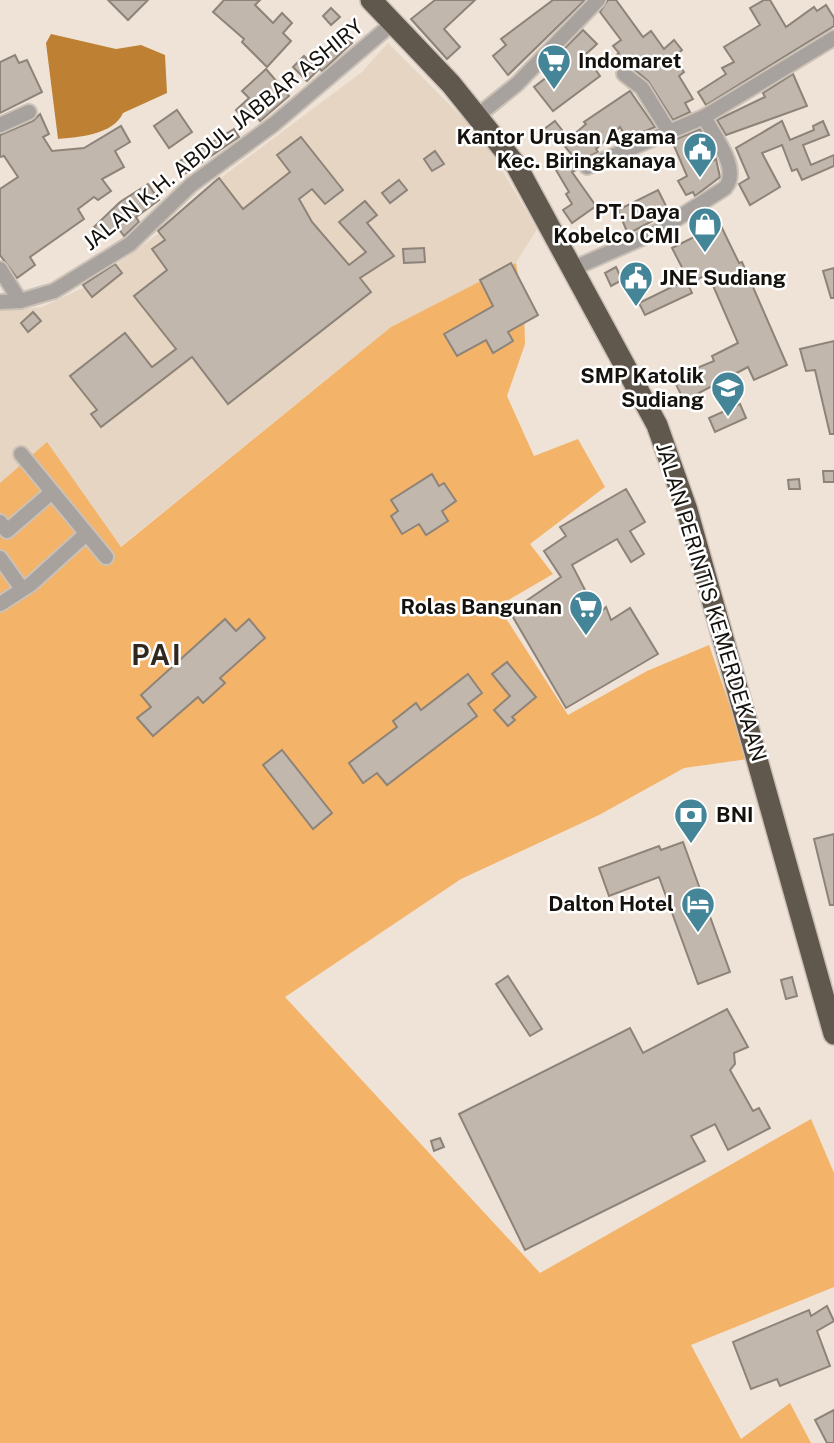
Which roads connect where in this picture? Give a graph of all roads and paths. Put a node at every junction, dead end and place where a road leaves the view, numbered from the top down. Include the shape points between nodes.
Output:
1 (371, 0) edge
2 (595, 1) edge
3 (393, 23) junction
4 (834, 38) edge
5 (624, 74) dead end
6 (29, 112) dead end
7 (476, 117) junction
8 (704, 117) junction
9 (0, 125) edge
10 (668, 130) junction
11 (587, 167) dead end
12 (574, 268) junction
13 (0, 269) edge
14 (20, 300) junction
15 (0, 302) edge
16 (21, 453) dead end
17 (52, 492) junction
18 (2, 531) edge
19 (86, 534) junction
20 (106, 556) dead end
21 (0, 558) edge
22 (22, 589) junction
23 (1, 601) edge
24 (834, 1034) edge

1 - 3 highway, JALAN PERINTIS KEMERDEKAAN
2 - 7 street via 517,84
3 - 7 highway, JALAN PERINTIS KEMERDEKAAN
3 - 14 street, JALAN K.H. ABDUL JABBAR ASHIRY via 274,124 191,186 130,244 54,291
4 - 8 street
5 - 10 street via 642,88
6 - 9 street
7 - 12 highway, JALAN PERINTIS KEMERDEKAAN via 516,164
8 - 10 street
8 - 12 street via 731,169 731,181 725,188 656,232
10 - 11 street
12 - 24 highway, JALAN PERINTIS KEMERDEKAAN via 657,425 678,479
13 - 14 street
14 - 15 street, JALAN K.H. ABDUL JABBAR ASHIRY
16 - 17 street
17 - 18 street
17 - 19 street
19 - 20 street
19 - 22 street
21 - 22 street
22 - 23 street

